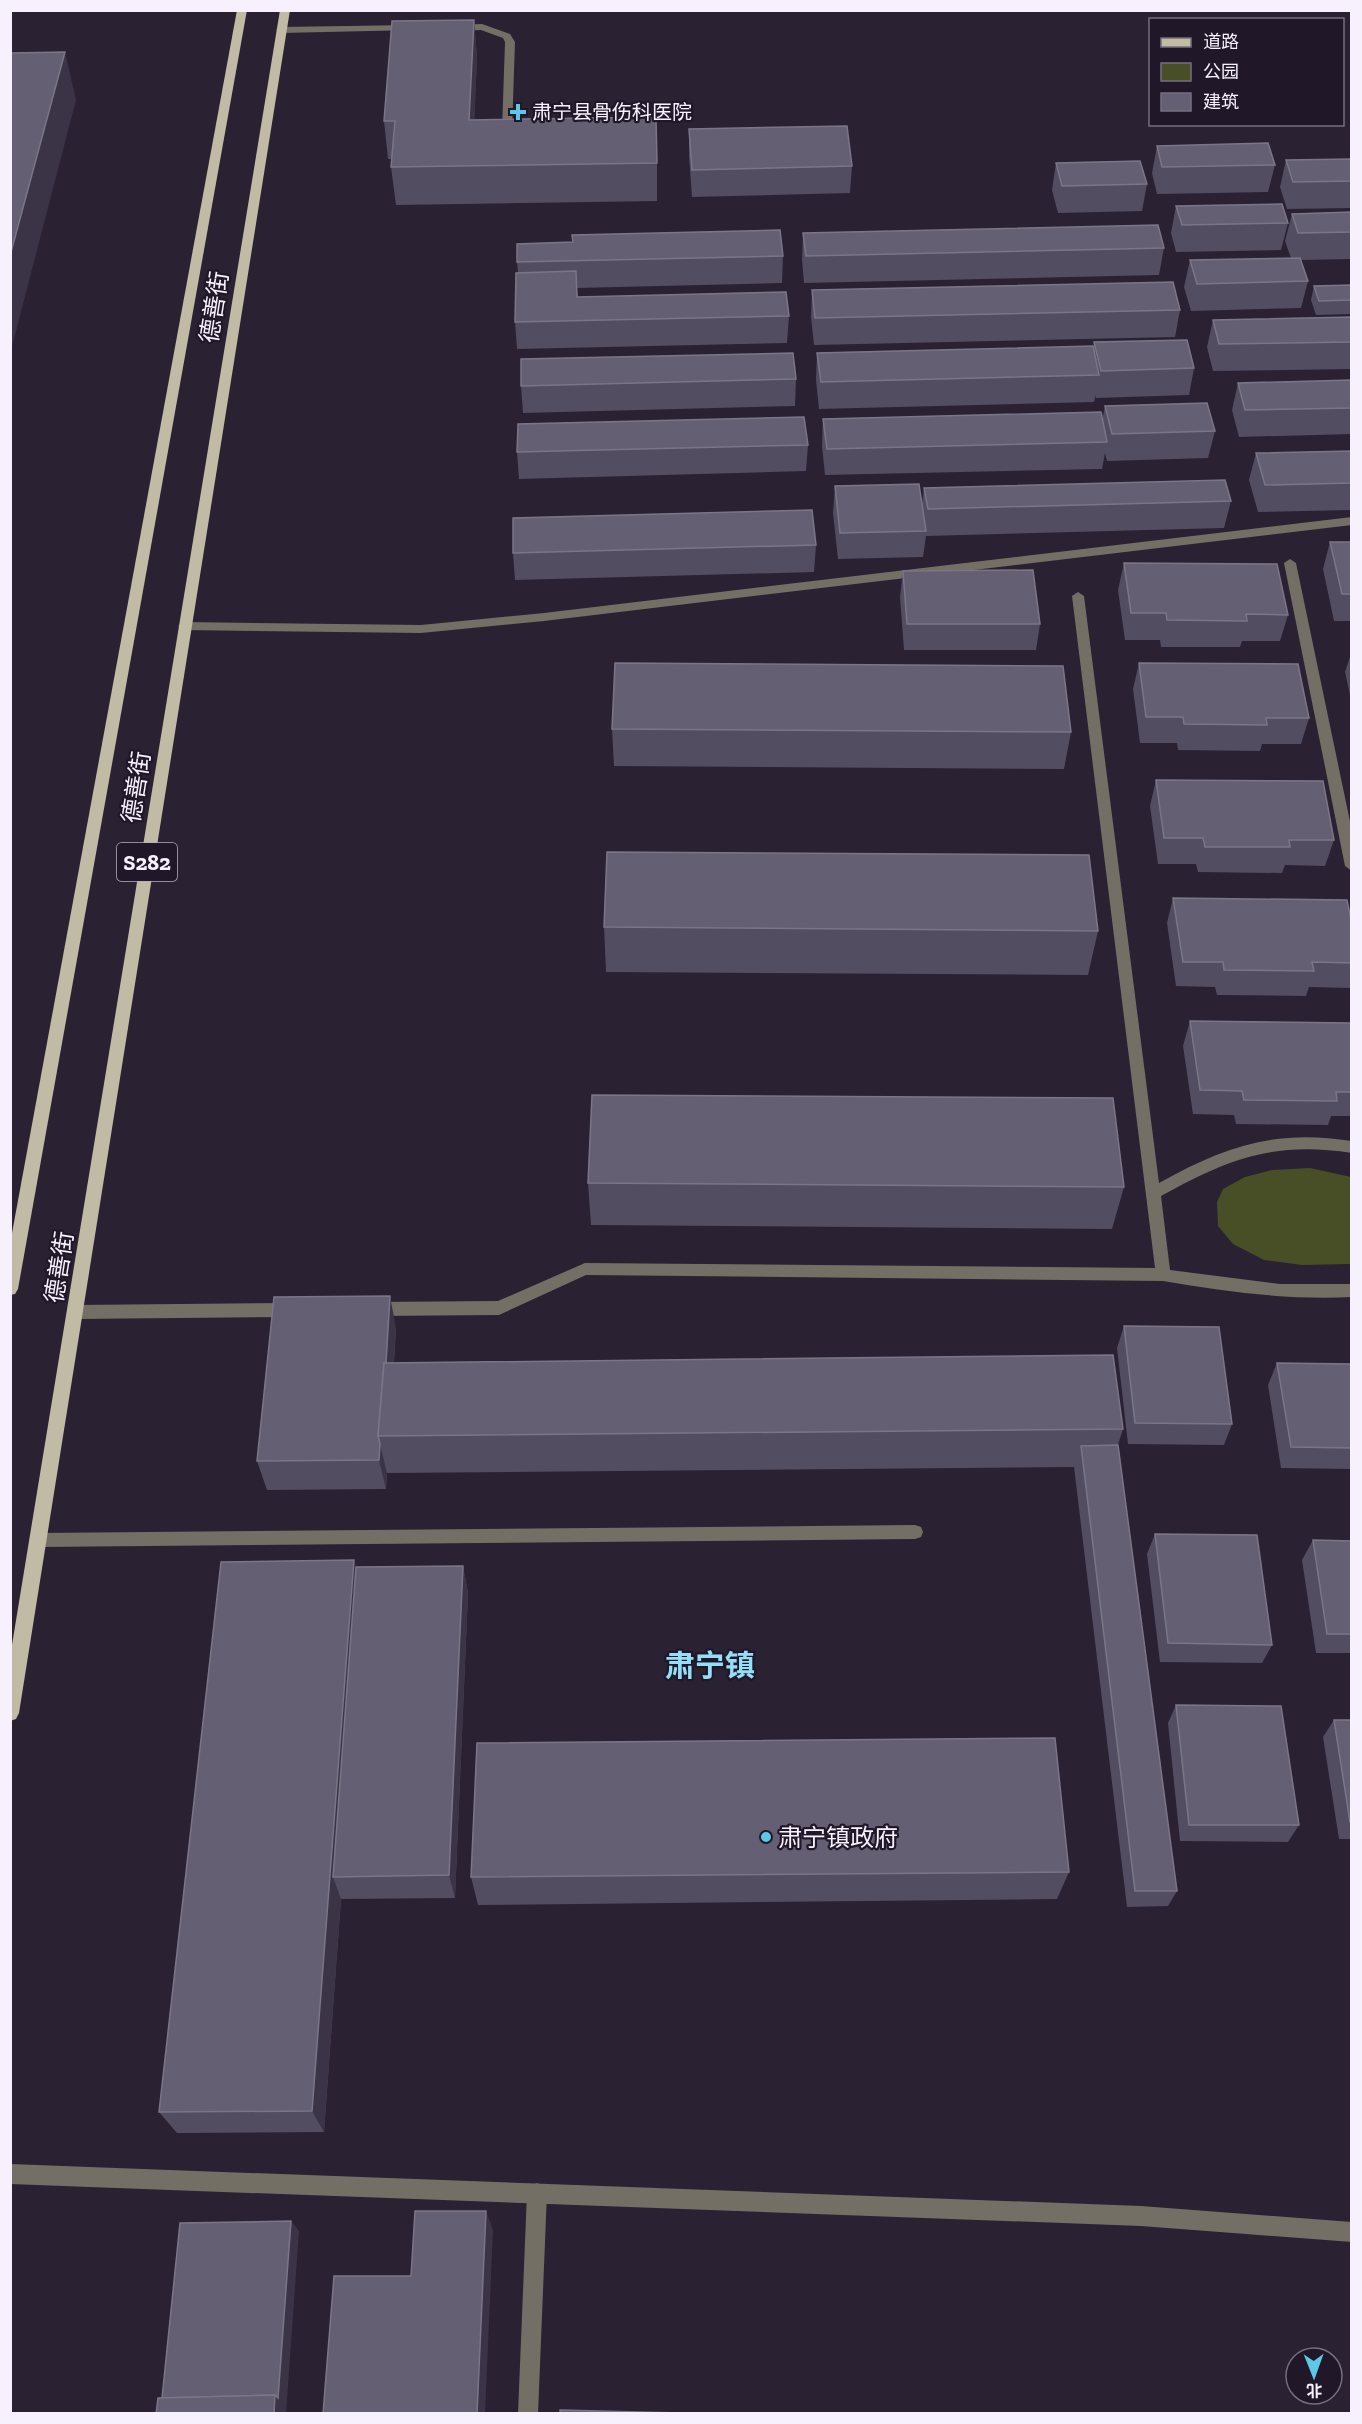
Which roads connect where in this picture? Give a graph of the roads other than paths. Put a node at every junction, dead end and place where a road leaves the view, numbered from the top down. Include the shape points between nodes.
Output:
1 (242, 10) edge
2 (285, 10) edge
3 (423, 28) edge
4 (446, 28) edge
5 (282, 30) junction
6 (507, 130) edge
7 (1352, 521) edge
8 (1290, 563) dead end
9 (1078, 596) dead end
10 (184, 626) junction
11 (1352, 866) edge
12 (1352, 1147) edge
13 (1153, 1193) junction
14 (1163, 1275) junction
15 (10, 1289) edge
16 (1352, 1290) edge
17 (358, 1309) edge
18 (310, 1310) edge
19 (75, 1312) junction
20 (915, 1532) dead end
21 (38, 1540) junction
22 (10, 1713) edge
23 (10, 2174) edge
24 (537, 2193) junction
25 (1352, 2232) edge
26 (528, 2414) edge

1 - 15 main road, 德善街 / S282
2 - 5 main road, 德善街 / S282
3 - 5 street
4 - 6 street via 482,27 507,36
5 - 10 main road, 德善街 / S282
7 - 10 street via 421,629
8 - 11 street
9 - 13 street
10 - 19 main road, 德善街 / S282
12 - 13 street via 1278,1143 1238,1151 1196,1168
13 - 14 street
14 - 16 street via 1227,1287
14 - 17 street via 585,1269 499,1308
18 - 19 street
19 - 21 main road, 德善街 / S282
20 - 21 street
21 - 22 main road, 德善街 / S282
23 - 24 street
24 - 25 street via 1141,2216
24 - 26 street

